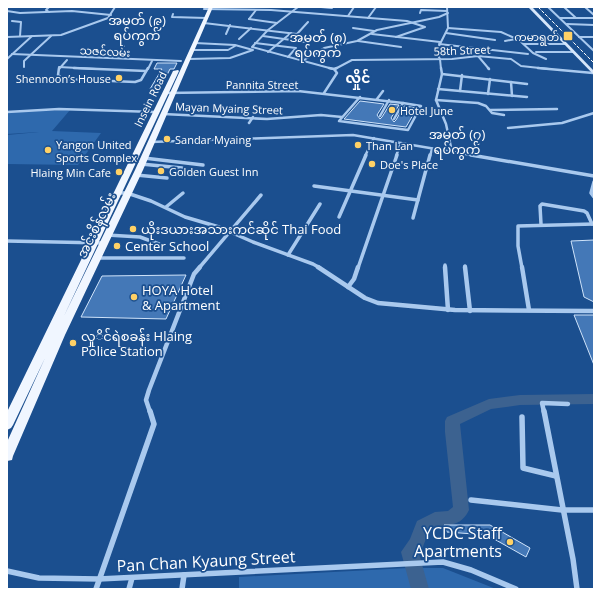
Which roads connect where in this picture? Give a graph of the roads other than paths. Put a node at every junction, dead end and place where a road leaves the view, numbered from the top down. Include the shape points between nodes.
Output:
1 (49, 7) edge
2 (108, 7) edge
3 (115, 7) edge
4 (171, 7) edge
5 (276, 7) edge
6 (298, 7) edge
7 (321, 7) edge
8 (354, 7) edge
9 (376, 7) edge
10 (447, 7) edge
11 (530, 7) edge
12 (548, 7) edge
13 (564, 7) edge
14 (585, 7) edge
15 (208, 8) edge
16 (332, 8) edge
17 (256, 10) junction
18 (7, 11) edge
19 (273, 11) junction
20 (49, 12) junction
21 (293, 12) junction
22 (448, 12) junction
23 (420, 13) dead end
24 (173, 14) dead end
25 (111, 15) junction
26 (348, 16) junction
27 (439, 17) junction
28 (449, 17) junction
29 (594, 17) edge
30 (368, 18) junction
31 (560, 18) junction
32 (577, 18) junction
33 (203, 20) junction
34 (12, 21) dead end
35 (308, 22) dead end
36 (412, 22) junction
37 (278, 23) junction
38 (566, 24) junction
39 (230, 25) junction
40 (594, 25) edge
41 (252, 28) junction
42 (353, 28) dead end
43 (448, 28) junction
44 (268, 30) junction
45 (374, 31) junction
46 (290, 33) junction
47 (446, 33) junction
48 (226, 34) dead end
49 (371, 34) junction
50 (20, 36) junction
51 (32, 36) junction
52 (52, 36) junction
53 (263, 36) junction
54 (396, 36) junction
55 (559, 36) junction
56 (7, 37) edge
57 (513, 37) junction
58 (579, 37) junction
59 (594, 37) edge
60 (239, 39) dead end
61 (284, 39) junction
62 (516, 39) junction
63 (403, 40) dead end
64 (495, 40) dead end
65 (357, 41) junction
66 (505, 41) dead end
67 (305, 42) dead end
68 (195, 43) junction
69 (255, 43) junction
70 (440, 43) junction
71 (216, 44) junction
72 (326, 44) dead end
73 (524, 44) junction
74 (566, 44) junction
75 (235, 45) junction
76 (276, 46) junction
77 (335, 46) junction
78 (401, 46) dead end
79 (192, 50) junction
80 (213, 51) junction
81 (594, 51) edge
82 (268, 52) junction
83 (531, 52) junction
84 (574, 52) junction
85 (313, 53) junction
86 (12, 54) junction
87 (29, 54) junction
88 (528, 54) dead end
89 (478, 56) junction
90 (288, 57) junction
91 (331, 57) dead end
92 (7, 59) edge
93 (212, 59) junction
94 (440, 59) junction
95 (546, 59) dead end
96 (67, 60) dead end
97 (185, 60) junction
98 (304, 60) junction
99 (152, 61) junction
100 (24, 67) dead end
101 (59, 67) junction
102 (334, 69) junction
103 (489, 69) dead end
104 (146, 71) junction
105 (442, 74) junction
106 (594, 74) edge
107 (462, 75) junction
108 (173, 77) junction
109 (180, 77) junction
110 (490, 79) junction
111 (511, 82) junction
112 (527, 84) dead end
113 (438, 89) junction
114 (383, 91) dead end
115 (460, 91) junction
116 (165, 93) junction
117 (173, 93) junction
118 (324, 93) junction
119 (488, 94) junction
120 (512, 96) junction
121 (360, 97) junction
122 (527, 97) dead end
123 (377, 99) junction
124 (389, 100) junction
125 (436, 100) junction
126 (403, 103) junction
127 (557, 109) dead end
128 (490, 110) junction
129 (7, 112) edge
130 (161, 113) junction
131 (594, 113) edge
132 (504, 115) dead end
133 (342, 116) junction
134 (380, 116) dead end
135 (253, 117) junction
136 (394, 119) dead end
137 (249, 124) dead end
138 (508, 128) dead end
139 (374, 138) junction
140 (148, 141) junction
141 (401, 143) junction
142 (432, 148) junction
143 (452, 152) junction
144 (138, 165) junction
145 (203, 165) dead end
146 (186, 170) dead end
147 (594, 176) edge
148 (167, 178) dead end
149 (594, 182) edge
150 (314, 186) dead end
151 (349, 191) junction
152 (123, 193) junction
153 (183, 193) dead end
154 (261, 195) dead end
155 (383, 195) junction
156 (594, 197) edge
157 (418, 200) junction
158 (320, 204) dead end
159 (166, 208) junction
160 (339, 217) dead end
161 (413, 218) dead end
162 (107, 224) junction
163 (541, 224) junction
164 (593, 224) edge
165 (231, 232) junction
166 (101, 240) junction
167 (7, 241) edge
168 (159, 244) dead end
169 (288, 255) junction
170 (95, 258) junction
171 (184, 258) dead end
172 (445, 265) dead end
173 (465, 266) dead end
174 (348, 287) junction
175 (448, 310) junction
176 (529, 310) junction
177 (470, 311) junction
178 (594, 311) edge
179 (54, 335) junction
180 (26, 386) junction
181 (39, 386) junction
182 (568, 404) dead end
183 (522, 417) dead end
184 (7, 425) edge
185 (12, 436) edge
186 (7, 456) edge
187 (556, 476) junction
188 (471, 500) dead end
189 (562, 510) junction
190 (594, 510) edge
191 (7, 571) edge
192 (184, 575) junction
193 (132, 578) junction
194 (99, 579) junction
195 (96, 589) edge
196 (129, 589) edge
197 (182, 589) edge
198 (516, 589) edge
199 (577, 589) edge

1 - 20 street via 46,10
2 - 3 street
3 - 4 street
3 - 25 street
5 - 19 street
6 - 21 street
7 - 16 street
8 - 26 street
9 - 30 street
10 - 22 street
11 - 55 main road
12 - 31 street
13 - 32 street
14 - 29 street
15 - 17 street
15 - 33 main road, Insein Road
17 - 19 street
17 - 37 street via 249,19
18 - 20 street
19 - 21 street
20 - 25 street via 72,11
21 - 26 street
21 - 37 street
22 - 23 street via 421,10
22 - 27 street
22 - 28 street
24 - 33 street via 172,17
25 - 52 street via 67,33
26 - 30 street
27 - 28 street
27 - 36 street
28 - 43 street
29 - 32 street
30 - 36 street
31 - 32 street
31 - 38 street
33 - 39 street
33 - 68 main road
33 - 97 main road, Insein Road
34 - 50 street via 21,22
35 - 46 street via 297,34
36 - 45 street
36 - 54 street via 425,28
37 - 44 street
38 - 40 street
38 - 58 street
39 - 41 street
39 - 48 street
41 - 44 street
41 - 60 street
42 - 45 street
43 - 47 street
43 - 57 street via 497,30
44 - 46 street
44 - 53 street
45 - 49 street
46 - 61 street
47 - 64 street
47 - 70 street
49 - 54 street
49 - 63 street
49 - 65 street
50 - 51 street
50 - 56 street
51 - 52 street
51 - 86 street
52 - 87 street
53 - 61 street
53 - 69 street
54 - 70 street
55 - 57 street
55 - 74 main road
57 - 62 street
58 - 59 street
58 - 81 street
61 - 67 street
61 - 76 street
62 - 66 street
62 - 73 street
65 - 77 street
65 - 78 street
68 - 71 street
68 - 79 main road
69 - 76 street
69 - 82 street via 252,46
70 - 88 street
70 - 94 street via 436,52
71 - 75 street
71 - 80 street
72 - 77 street
73 - 74 street
73 - 83 street
74 - 84 main road
75 - 80 street via 228,50
75 - 93 street, သဇင်လမ်း via 249,47 252,50 241,56
76 - 82 street
76 - 90 street via 296,48
77 - 85 street
79 - 80 street
79 - 97 main road
80 - 93 street
82 - 90 street
83 - 84 street
83 - 95 street
84 - 106 main road
85 - 91 street
85 - 98 street
86 - 87 street, သဇင်လမ်း
86 - 92 street
87 - 99 street, သဇင်လမ်း
87 - 100 street via 24,61
89 - 94 street, 58th Street
89 - 103 street
89 - 106 street, 58th Street via 511,59 521,66
90 - 98 street
93 - 97 street, သဇင်လမ်း
94 - 102 street, 58th Street via 352,60
94 - 105 street
96 - 101 street
97 - 99 street, သဇင်လမ်း
97 - 108 main road, Insein Road
97 - 109 main road
98 - 102 street
99 - 104 street
101 - 104 street
101 - 104 street via 57,72 60,78 74,80 135,82 140,80
102 - 118 street via 338,73
105 - 107 street
105 - 113 street
107 - 110 street
107 - 115 street
108 - 109 main road
108 - 116 main road, Insein Road
109 - 117 main road
110 - 111 street
110 - 119 street
111 - 112 street
111 - 120 street
113 - 115 street
113 - 125 street
114 - 123 street
115 - 119 street
116 - 117 street, Pannita Street
116 - 130 main road, Insein Road
117 - 118 street, Pannita Street
117 - 130 main road
118 - 121 street, Pannita Street
119 - 120 street
120 - 122 street
121 - 123 street, Pannita Street
121 - 133 street
123 - 124 street, Pannita Street
124 - 126 street, Pannita Street
124 - 134 street
125 - 128 street via 478,103
125 - 143 street via 446,124
126 - 133 street, Pannita Street via 420,106 408,130 339,121
126 - 136 street
127 - 128 street
128 - 132 street via 492,113
129 - 130 street, Mayan Myaing Street via 58,109
130 - 135 street, Mayan Myaing Street
130 - 140 main road, Insein Road
131 - 138 street via 557,124
133 - 135 street, Mayan Myaing Street via 267,119
135 - 137 street
139 - 140 street via 353,135
139 - 141 street
139 - 151 street
140 - 144 main road, Insein Road
141 - 142 street
141 - 155 street
142 - 143 street
142 - 157 street
143 - 147 street
144 - 145 street
144 - 146 street
144 - 148 street
144 - 152 main road, Insein Road
149 - 156 street via 591,195
150 - 151 street
151 - 155 street
151 - 160 street
152 - 159 street
152 - 162 main road, အင်းစိန်လမ်း
153 - 159 street
154 - 165 street via 233,226
155 - 157 street
155 - 174 street via 354,279
157 - 161 street
158 - 169 street
159 - 165 street
162 - 166 main road, အင်းစိန်လမ်း
162 - 166 main road
163 - 164 street
163 - 164 street via 542,204 584,211
163 - 176 street via 520,225 517,228
165 - 169 street
165 - 194 street via 194,274 163,349 146,400 154,424
166 - 167 street
166 - 168 street via 140,237
166 - 170 main road, အင်းစိန်လမ်း
166 - 179 main road
169 - 174 street via 313,264
170 - 171 street
170 - 179 main road, အင်းစိန်လမ်း
172 - 175 street
173 - 177 street
174 - 175 street via 378,303
175 - 177 street
176 - 177 street
176 - 178 street
179 - 180 main road, အင်းစိန်လမ်း
179 - 181 main road, အင်းစိန်လမ်း
180 - 181 main road
180 - 184 main road, အင်းစိန်လမ်း
181 - 185 main road, အင်းစိန်လမ်း
182 - 187 street via 542,404
183 - 187 street via 523,468
185 - 186 main road, အင်းစိန်လမ်း
187 - 189 street
188 - 189 street
189 - 190 street
189 - 199 street via 574,559
191 - 194 street, Pan Chan Kyaung Street via 39,578
192 - 193 street, Pan Chan Kyaung Street
192 - 197 street
192 - 198 street, Pan Chan Kyaung Street via 444,562
193 - 194 street, Pan Chan Kyaung Street
193 - 196 street
194 - 195 street

